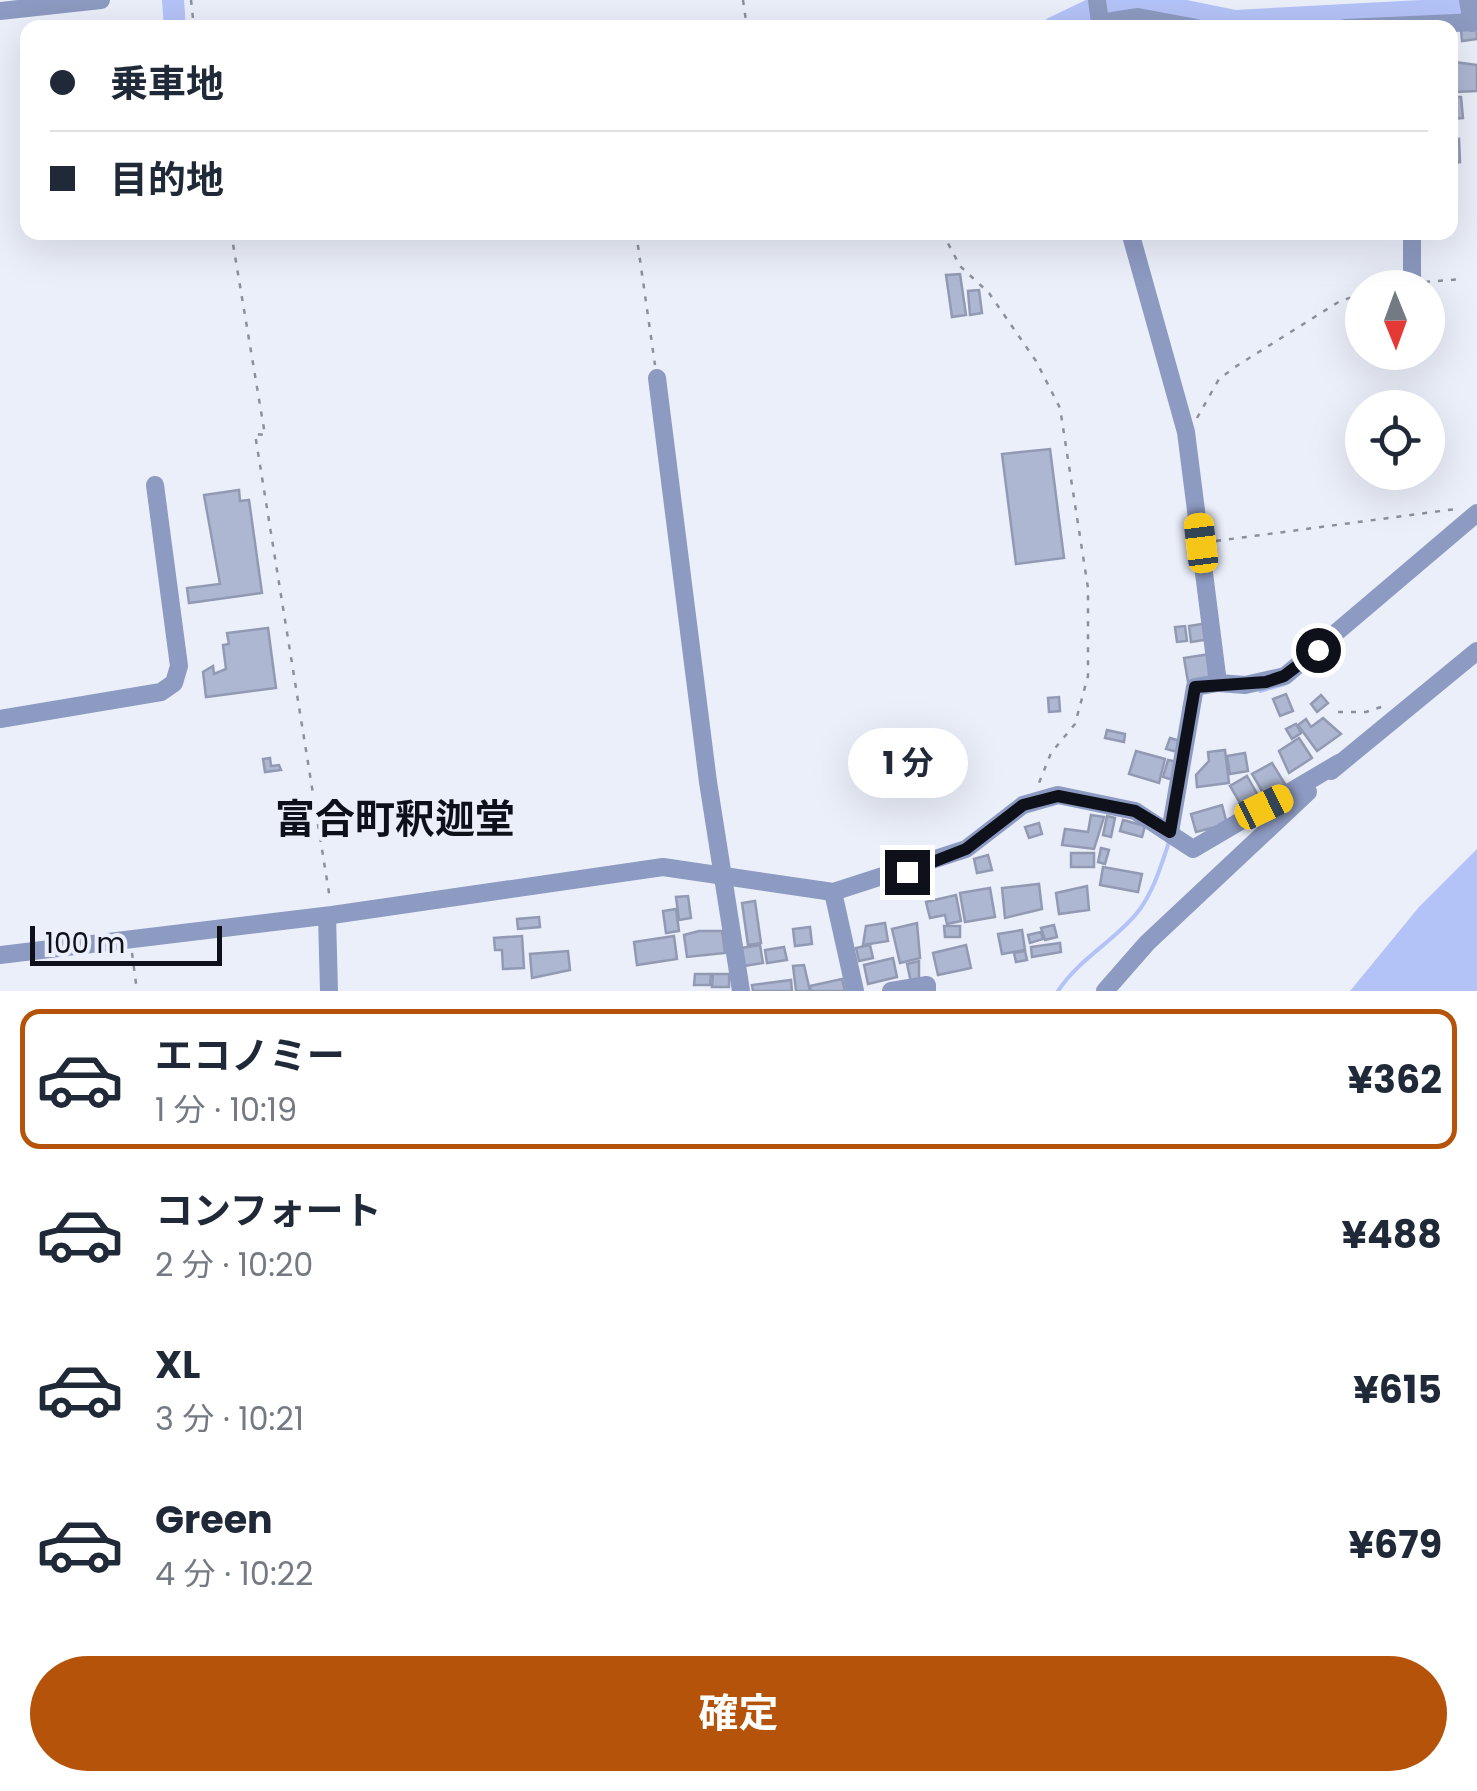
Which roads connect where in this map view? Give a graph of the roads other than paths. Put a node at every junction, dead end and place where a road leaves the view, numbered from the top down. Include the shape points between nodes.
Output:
1 (101, 0) edge
2 (1468, 0) edge
3 (0, 11) edge
4 (1119, 20) edge
5 (1154, 20) edge
6 (1474, 22) edge
7 (1132, 240) edge
8 (1412, 240) edge
9 (1412, 270) edge
10 (657, 378) road end
11 (155, 484) dead end
12 (1468, 510) edge
13 (1477, 650) edge
14 (1218, 683) junction
15 (0, 719) edge
16 (1339, 763) junction
17 (1173, 834) junction
18 (724, 876) junction
19 (833, 892) junction
20 (330, 916) junction
21 (0, 955) edge
22 (328, 991) edge
23 (742, 991) edge
24 (855, 991) edge
25 (891, 991) edge
26 (928, 991) edge
27 (1106, 991) edge

1 - 3 street
2 - 6 street
4 - 5 street
7 - 14 street via 1185,429
8 - 9 street
10 - 18 street
11 - 15 street via 179,666 174,683 162,692
12 - 14 street via 1285,681
13 - 16 street
14 - 17 street via 1195,687 1193,736
16 - 17 street via 1202,846 1193,849
16 - 27 street via 1147,943
17 - 19 street via 1135,811 1058,796 1023,805 966,849
18 - 19 street
18 - 20 street via 664,868
18 - 23 street
19 - 24 street
20 - 21 street
20 - 22 street
25 - 26 street via 926,985

